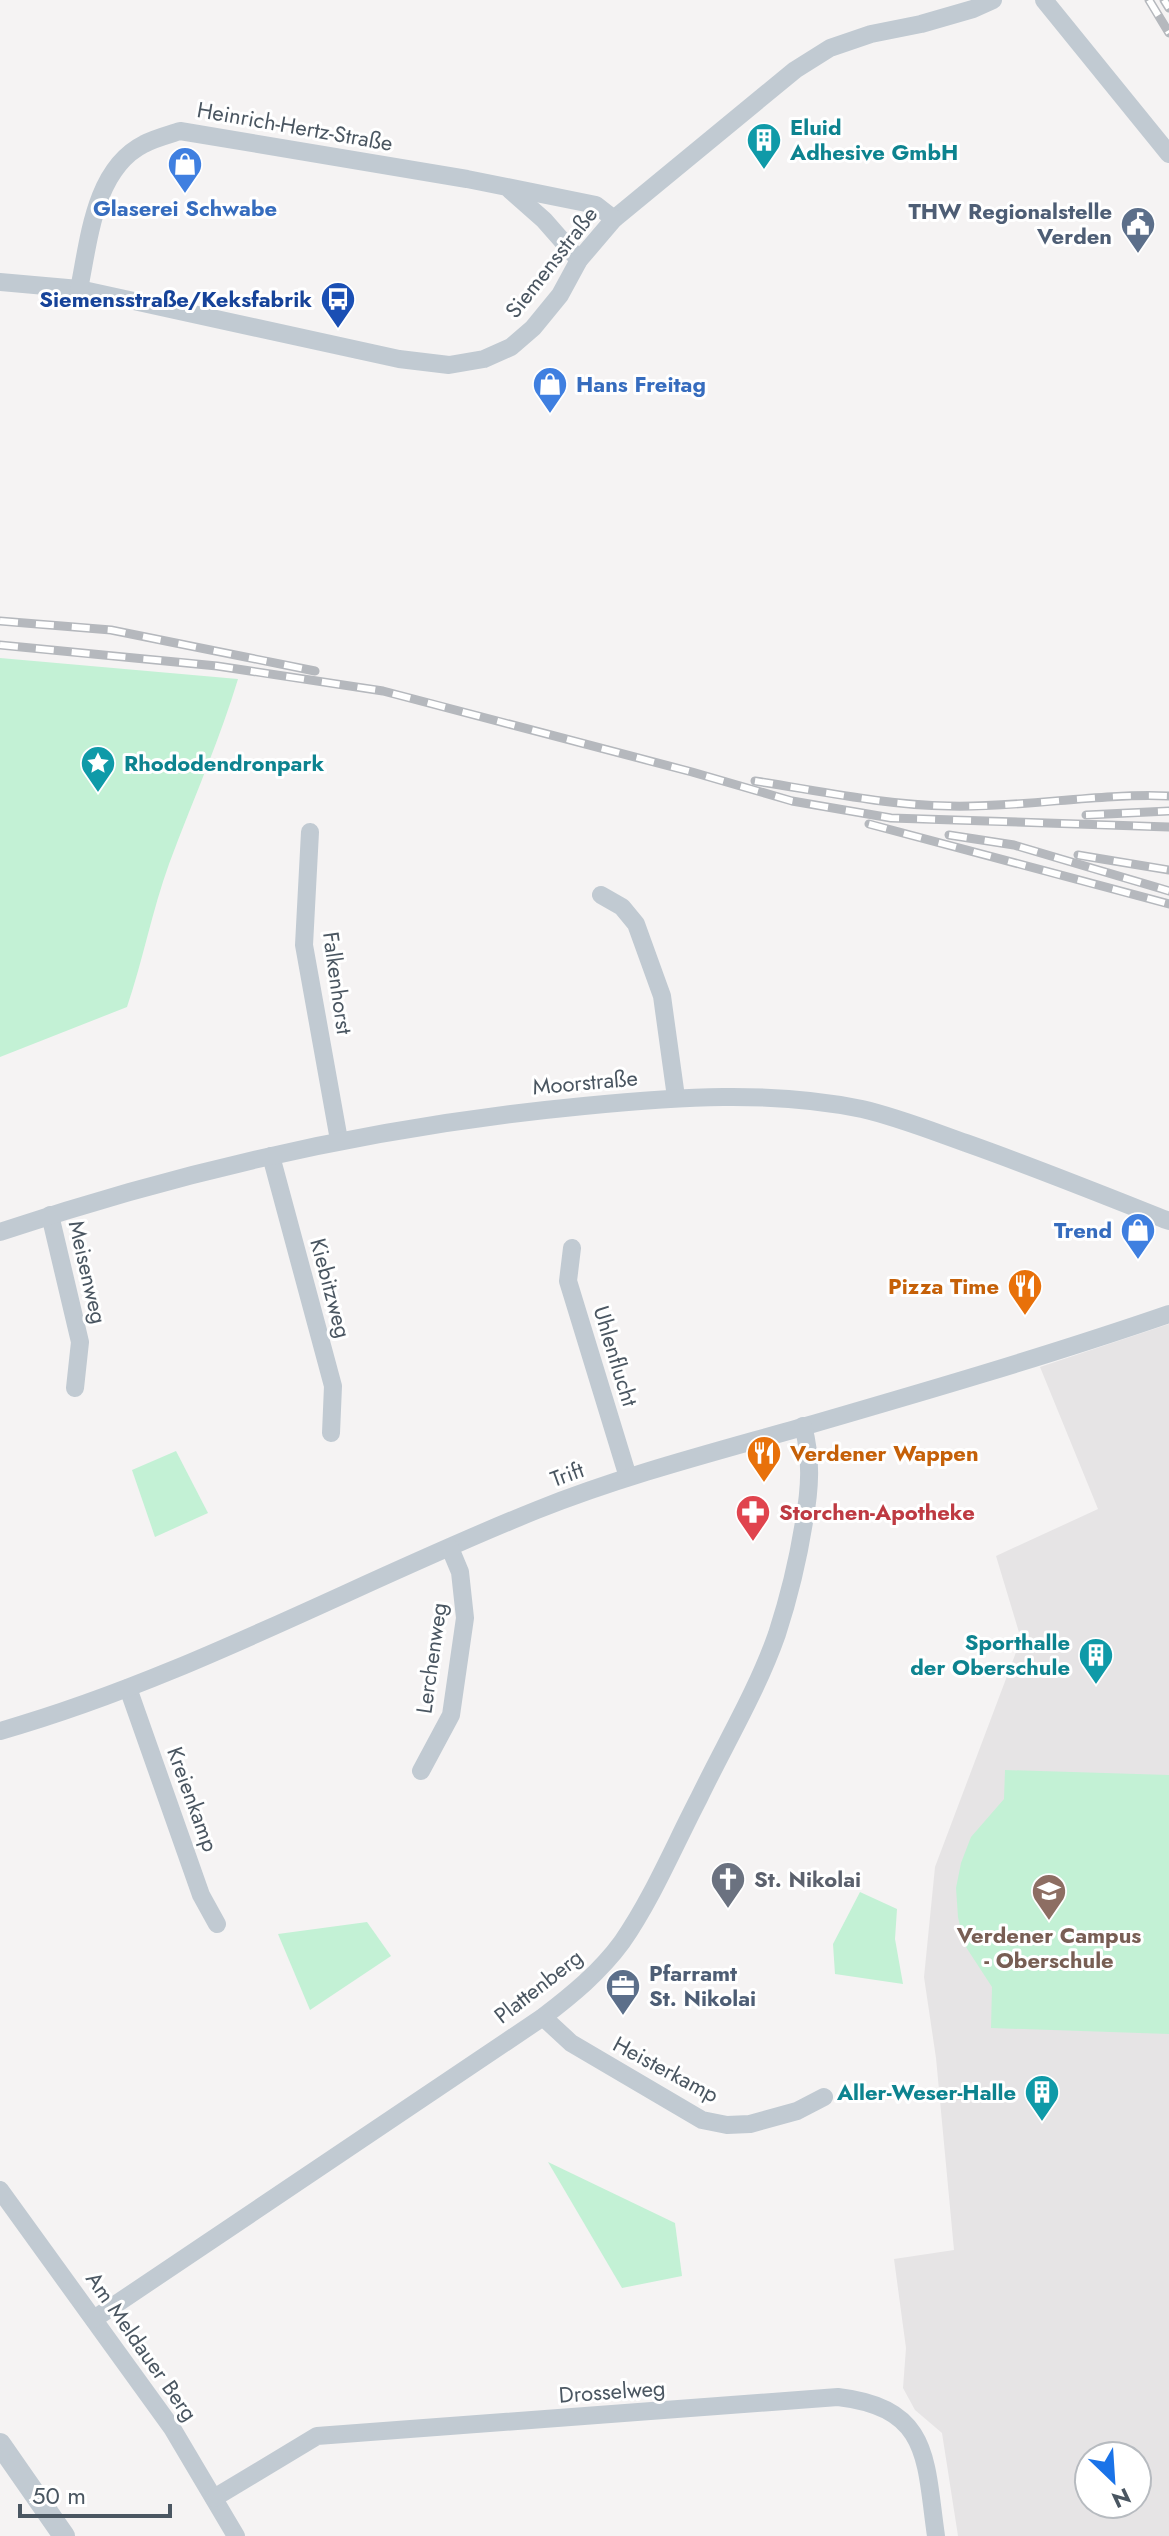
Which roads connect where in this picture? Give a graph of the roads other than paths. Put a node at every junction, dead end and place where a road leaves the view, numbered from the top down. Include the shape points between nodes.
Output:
1 (993, 0) edge
2 (1044, 0) edge
3 (1169, 154) edge
4 (508, 188) junction
5 (614, 219) junction
6 (579, 260) junction
7 (0, 282) edge
8 (79, 289) junction
9 (310, 832) dead end
10 (601, 895) dead end
11 (676, 1097) junction
12 (339, 1140) junction
13 (271, 1156) junction
14 (50, 1215) junction
15 (1169, 1221) edge
16 (0, 1232) edge
17 (572, 1248) dead end
18 (1169, 1314) edge
19 (75, 1388) dead end
20 (803, 1426) junction
21 (331, 1433) dead end
22 (628, 1477) junction
23 (450, 1548) junction
24 (128, 1688) junction
25 (0, 1731) edge
26 (421, 1771) dead end
27 (217, 1924) dead end
28 (543, 2017) junction
29 (824, 2097) dead end
30 (0, 2190) edge
31 (94, 2319) junction
32 (0, 2444) edge
33 (214, 2498) junction
34 (64, 2536) edge
35 (236, 2536) edge
36 (936, 2536) edge

1 - 5 street, Siemensstraße via 830,48 795,70
2 - 3 street
4 - 5 street, Heinrich-Hertz-Straße via 596,205
4 - 6 street, Heinrich-Hertz-Straße
4 - 8 street, Heinrich-Hertz-Straße via 180,131 142,145 114,171 96,208
5 - 6 street, Siemensstraße
6 - 8 street, Siemensstraße via 560,295 511,347 449,365 399,359
7 - 8 street, Siemensstraße
9 - 12 street, Falkenhorst via 304,945
10 - 11 street via 622,907 636,924 662,996
11 - 12 street, Moorstraße via 512,1113
11 - 15 street, Moorstraße via 791,1099 863,1110 1041,1170
12 - 13 street, Moorstraße
13 - 14 street, Moorstraße
13 - 21 street, Kiebitzweg via 333,1386
14 - 16 street, Moorstraße
14 - 19 street, Meisenweg via 80,1342
17 - 22 street, Uhlenflucht via 568,1281
18 - 20 street, Trift
20 - 22 street, Trift
20 - 28 street, Plattenberg via 810,1473 793,1579 776,1636 742,1714 636,1920 602,1966
22 - 23 street, Trift
23 - 24 street, Trift
23 - 26 street, Lerchenweg via 460,1572 465,1618 451,1715
24 - 25 street, Trift
24 - 27 street, Kreienkamp via 201,1895
28 - 29 street, Heisterkamp via 571,2043 702,2120 750,2124
28 - 31 street, Plattenberg
30 - 31 street, Am Meldauer Berg
31 - 33 street, Am Meldauer Berg via 172,2428
32 - 34 street
33 - 35 street, Am Meldauer Berg
33 - 36 street, Drosselweg via 317,2436 838,2397 868,2401 889,2411 918,2439

